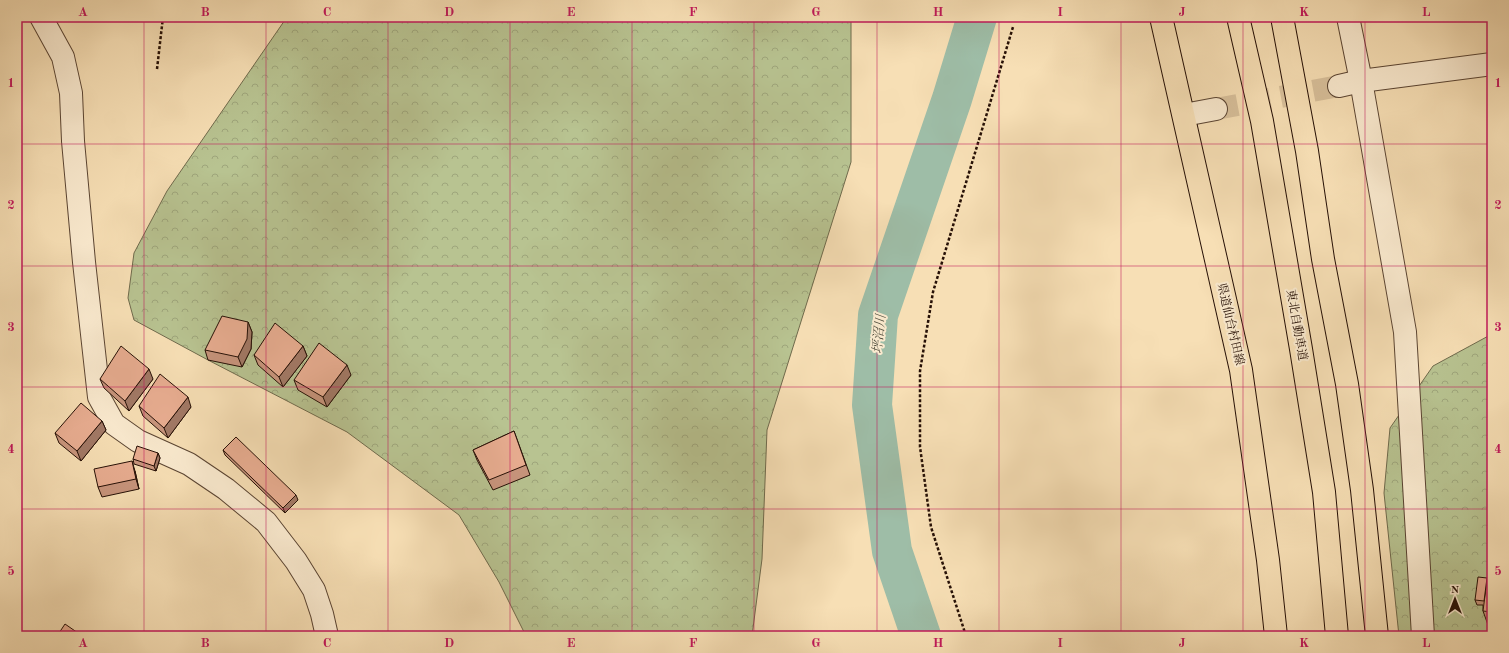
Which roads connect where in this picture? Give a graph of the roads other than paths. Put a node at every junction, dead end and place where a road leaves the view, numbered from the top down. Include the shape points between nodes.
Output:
1 (41, 17) edge
2 (1161, 17) edge
3 (1238, 17) edge
4 (1282, 17) edge
5 (1348, 17) edge
6 (1492, 64) edge
7 (1361, 81) junction
8 (1339, 86) tunnel mouth
9 (1216, 109) tunnel mouth
10 (1184, 115) junction
11 (327, 636) edge
12 (1276, 636) edge
13 (1337, 636) edge
14 (1377, 636) edge
15 (1423, 636) edge

1 - 11 street via 63,57 71,93 84,262 99,397 114,424 138,440 189,464 226,489 266,522 296,561 314,590
2 - 10 main road, 県道仙台村田線
3 - 13 main road, 東北自動車道 via 1262,121 1301,348 1324,492
4 - 14 main road via 1347,384 1362,490
5 - 7 street
6 - 7 street
7 - 8 street
7 - 15 street via 1406,332
9 - 10 street
10 - 12 main road, 県道仙台村田線 via 1241,370

